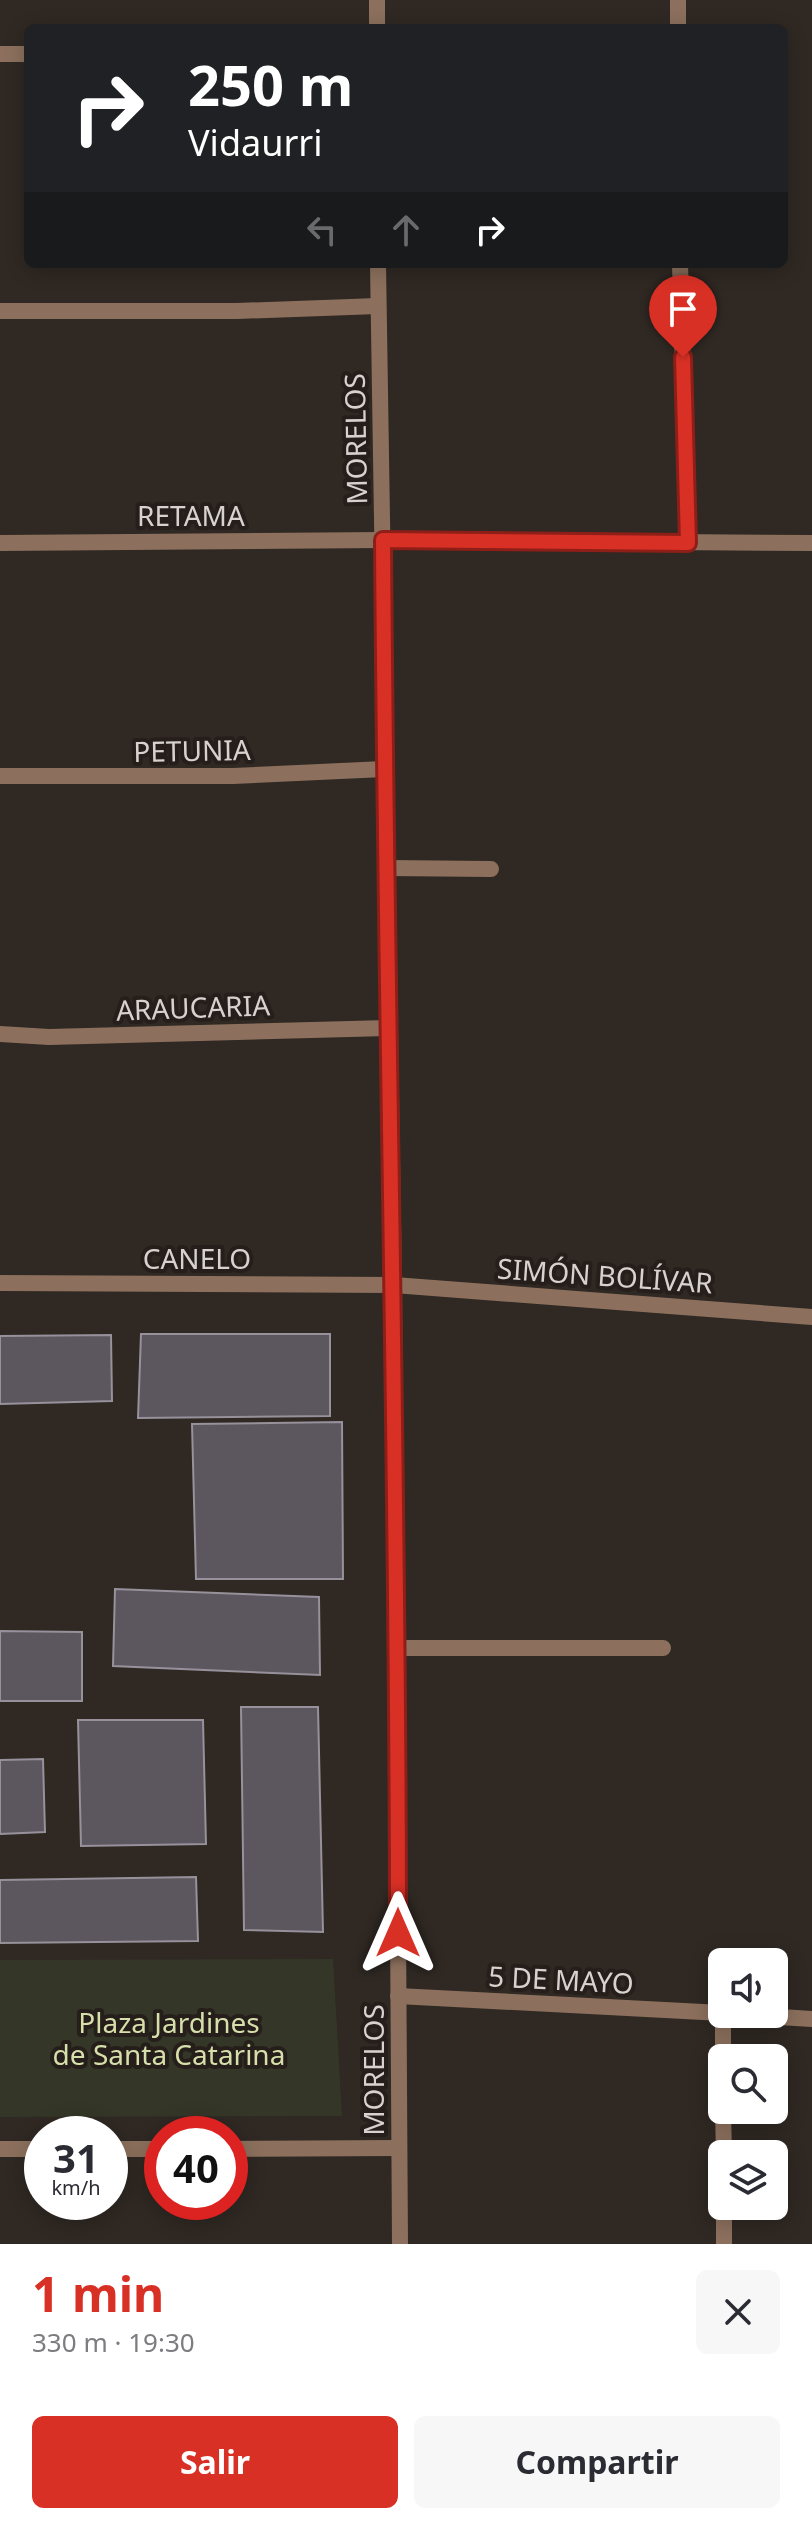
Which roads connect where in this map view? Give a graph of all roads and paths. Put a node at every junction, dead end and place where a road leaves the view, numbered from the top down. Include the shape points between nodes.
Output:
1 (377, 0) edge
2 (678, 0) edge
3 (377, 24) edge
4 (678, 24) edge
5 (0, 54) edge
6 (24, 54) edge
7 (378, 268) edge
8 (680, 268) edge
9 (378, 306) junction
10 (0, 311) edge
11 (383, 540) junction
12 (0, 543) edge
13 (688, 543) junction
14 (812, 543) edge
15 (384, 769) junction
16 (0, 776) edge
17 (386, 868) junction
18 (491, 869) dead end
19 (388, 1028) junction
20 (0, 1034) edge
21 (0, 1283) edge
22 (394, 1285) junction
23 (812, 1317) edge
24 (397, 1648) junction
25 (663, 1648) dead end
26 (398, 1996) junction
27 (708, 2013) edge
28 (788, 2018) edge
29 (812, 2019) edge
30 (399, 2148) junction
31 (0, 2149) edge
32 (24, 2149) edge
33 (248, 2149) edge
34 (724, 2220) edge
35 (400, 2244) edge
36 (724, 2244) edge

1 - 3 street
2 - 4 street
5 - 6 street
7 - 9 street, MORELOS
8 - 13 street
9 - 10 street
9 - 11 street, MORELOS
11 - 12 street, RETAMA
11 - 13 street, RETAMA
11 - 15 street, MORELOS
13 - 14 street, RETAMA
15 - 16 street, PETUNIA via 233,776
15 - 17 street, MORELOS
17 - 18 street
17 - 19 street, MORELOS
19 - 20 street, ARAUCARIA
19 - 22 street, MORELOS
21 - 22 street, CANELO
22 - 23 street, SIMÓN BOLÍVAR
22 - 24 street, MORELOS
24 - 25 street
24 - 26 street, MORELOS
26 - 27 street, 5 DE MAYO
26 - 30 street, MORELOS
28 - 29 street
30 - 33 street
30 - 35 street, MORELOS
31 - 32 street
34 - 36 street

